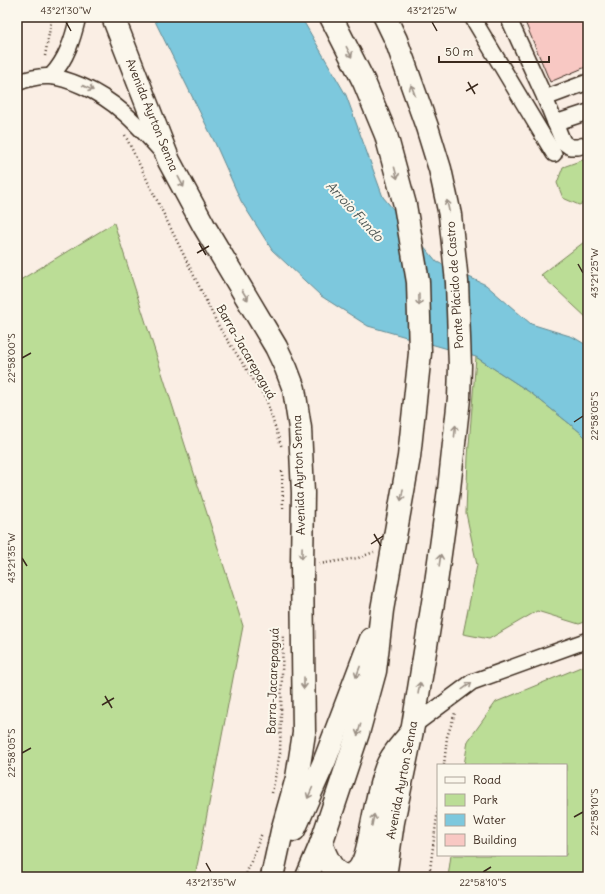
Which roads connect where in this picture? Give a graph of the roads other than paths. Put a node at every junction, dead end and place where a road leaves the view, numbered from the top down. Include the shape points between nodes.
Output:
1 (78, 17) edge
2 (113, 17) edge
3 (331, 17) edge
4 (385, 17) edge
5 (394, 17) edge
6 (472, 17) edge
7 (508, 17) edge
8 (396, 40) junction
9 (51, 76) junction
10 (588, 82) edge
11 (17, 83) edge
12 (545, 98) junction
13 (588, 112) edge
14 (556, 123) junction
15 (588, 144) edge
16 (554, 154) dead end
17 (169, 161) junction
18 (459, 398) joint
19 (382, 610) junction
20 (588, 640) edge
21 (412, 729) junction
22 (393, 822) junction
23 (321, 844) junction
24 (273, 877) edge
25 (307, 877) edge
26 (371, 877) edge
27 (385, 877) edge

1 - 9 street via 65,57
2 - 17 highway, Avenida Ayrton Senna
3 -> 19 highway via 364,82 386,135 405,205 418,282 420,353 409,457
4 - 8 highway
5 - 8 highway
6 - 16 street
7 - 12 street
18 -> 8 highway, Ponte Plácido de Castro via 457,282 450,215 427,126
9 - 11 street
9 -> 17 street via 72,82 105,97 135,122
10 - 12 street
12 - 14 street
13 - 14 street
14 - 15 street via 564,142 570,147 578,148
17 -> 24 highway, Avenida Ayrton Senna via 204,226 276,347 294,389 300,428 303,493 304,733
21 -> 18 highway, Avenida Ayrton Senna via 436,582
19 -> 23 highway via 375,671 358,733
19 -> 24 highway via 325,760
21 -> 20 street via 472,682
21 - 22 highway, Avenida Ayrton Senna
23 -> 21 highway via 335,870 341,874 354,873 361,866 386,768
22 - 26 street via 374,862
22 - 27 highway, Avenida Ayrton Senna
23 - 25 highway

